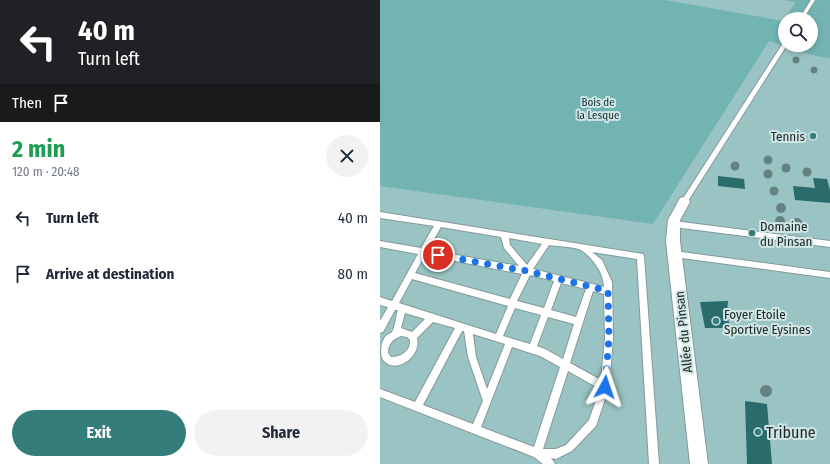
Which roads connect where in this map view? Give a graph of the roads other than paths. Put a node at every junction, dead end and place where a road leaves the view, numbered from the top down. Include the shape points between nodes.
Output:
1 (813, 0) edge
2 (805, 12) edge
3 (780, 52) edge
4 (684, 202) joint
5 (380, 215) edge
6 (439, 224) junction
7 (674, 224) junction
8 (504, 234) junction
9 (548, 241) junction
10 (380, 244) edge
11 (830, 244) edge
12 (580, 246) junction
13 (424, 252) junction
14 (674, 254) junction
15 (527, 271) junction
16 (410, 275) junction
17 (830, 275) edge
18 (558, 279) junction
19 (590, 286) junction
20 (608, 291) junction
21 (380, 301) edge
22 (513, 304) junction
23 (398, 307) junction
24 (546, 313) junction
25 (431, 318) junction
26 (579, 322) junction
27 (464, 328) junction
28 (380, 329) edge
29 (396, 334) junction
30 (413, 337) junction
31 (498, 339) junction
32 (510, 342) junction
33 (382, 350) edge
34 (532, 350) junction
35 (565, 365) junction
36 (605, 387) junction
37 (380, 393) edge
38 (487, 400) junction
39 (417, 407) junction
40 (476, 429) junction
41 (537, 453) junction
42 (550, 464) edge
43 (654, 464) edge
44 (699, 464) edge

1 - 2 lane
3 - 4 lane
4 - 7 street, Allée du Pinsan
5 - 6 lane
6 - 8 lane
6 - 13 lane
7 - 11 lane
7 - 14 street, Allée du Pinsan
8 - 9 lane
8 - 15 lane via 507,246
9 - 12 lane
9 - 15 lane
10 - 13 lane
12 - 20 lane via 599,262 608,282
12 - 43 lane via 640,256
13 - 15 lane
13 - 16 lane
14 - 17 lane
14 - 44 street, Allée du Pinsan
15 - 18 lane
15 - 22 lane
16 - 22 lane
16 - 23 lane
18 - 19 lane
18 - 24 lane
19 - 20 lane
19 - 26 lane
20 - 36 lane via 609,338
21 - 23 lane
22 - 24 lane
22 - 31 lane
23 - 25 lane
23 - 28 lane
23 - 29 lane
24 - 26 lane
24 - 34 lane
25 - 27 lane
25 - 30 lane
26 - 35 lane
27 - 31 lane
27 - 38 lane
27 - 39 lane
29 - 30 lane via 406,332
29 - 33 lane via 388,340
30 - 33 lane via 412,351 404,359 389,361
31 - 32 lane
32 - 34 lane
32 - 38 lane
34 - 35 lane via 542,352
35 - 36 lane
35 - 41 lane
36 - 41 lane via 593,423 569,448 556,454
37 - 39 lane
38 - 40 lane
39 - 40 lane
40 - 41 lane
41 - 42 lane

